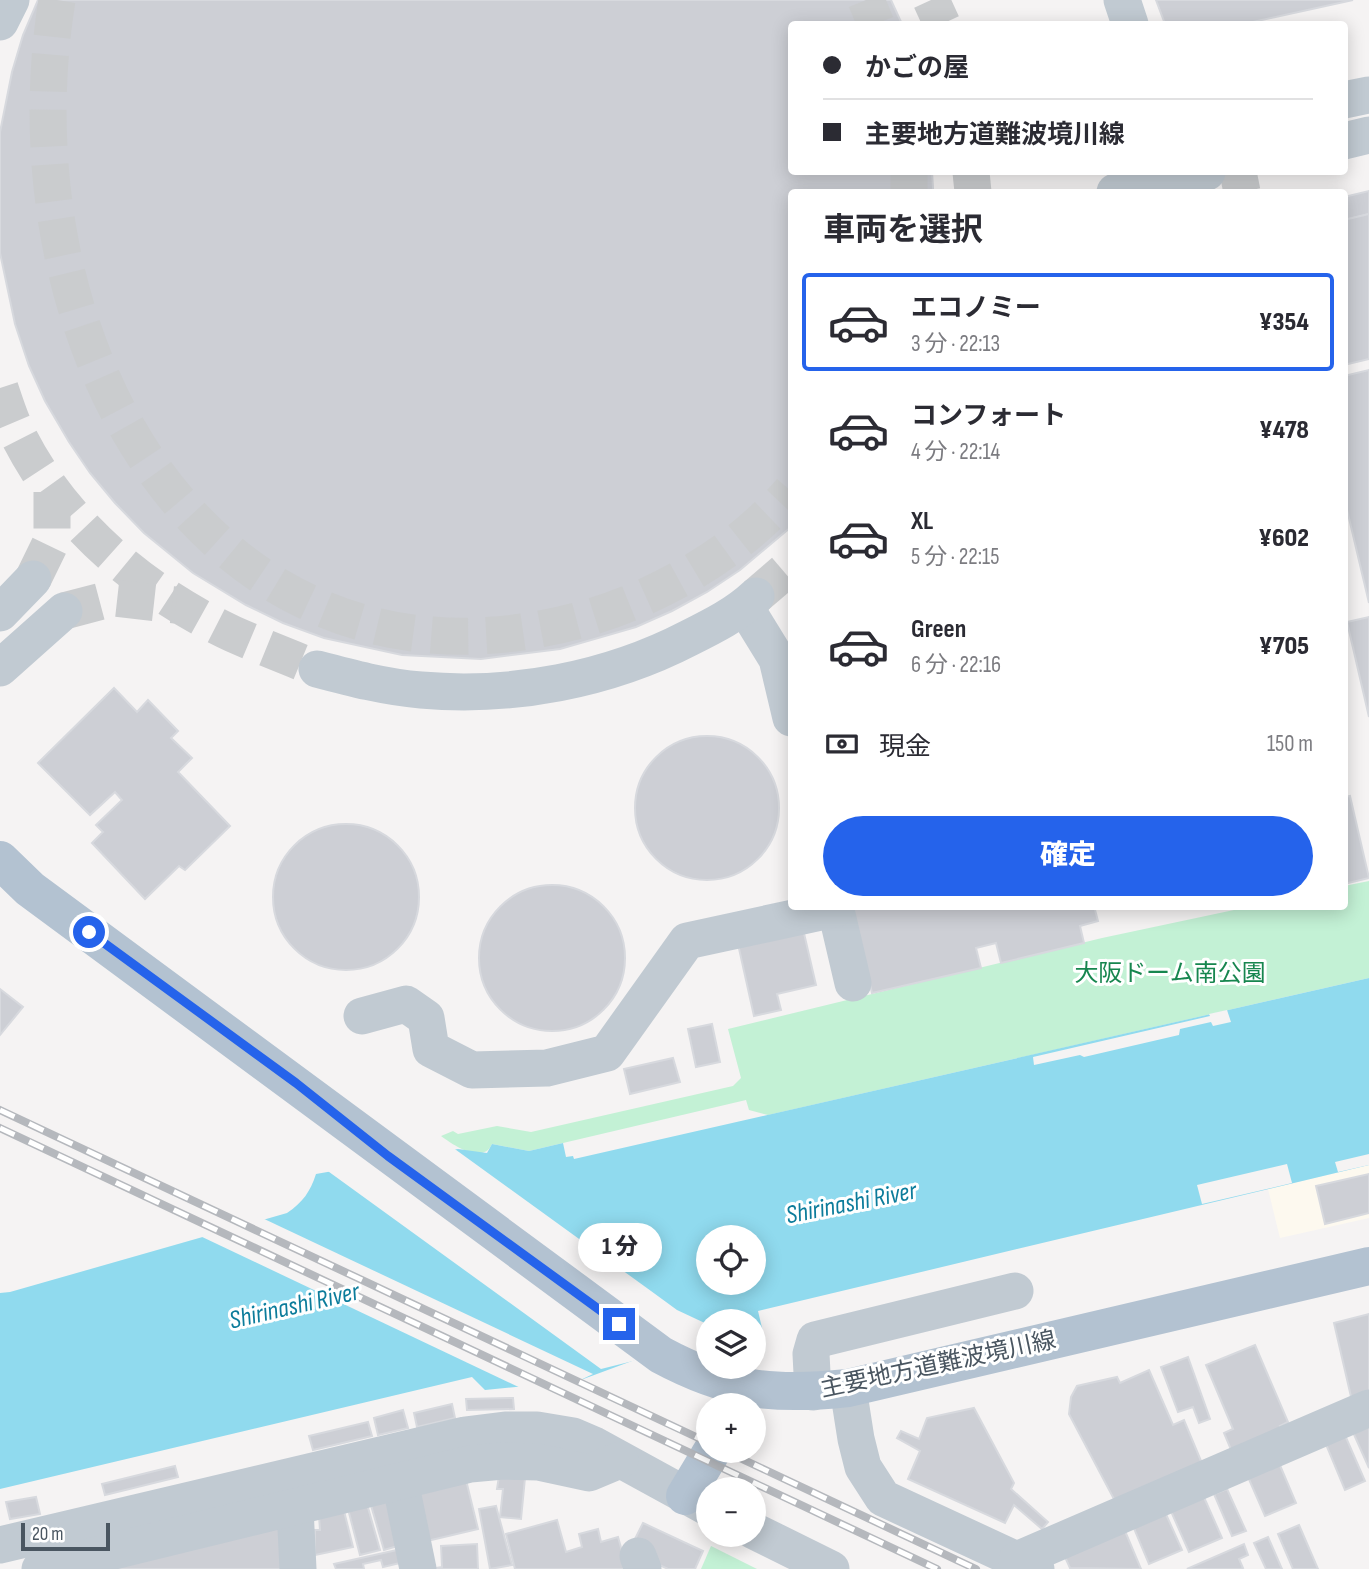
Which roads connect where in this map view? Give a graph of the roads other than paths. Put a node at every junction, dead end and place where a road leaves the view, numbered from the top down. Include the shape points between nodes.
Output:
1 (11, 0) edge
2 (1122, 0) edge
3 (1129, 21) edge
4 (0, 22) edge
5 (1369, 95) edge
6 (1348, 99) edge
7 (1369, 135) edge
8 (1348, 140) edge
9 (1193, 175) edge
10 (1129, 189) edge
11 (33, 579) tunnel mouth
12 (64, 611) tunnel mouth
13 (0, 612) edge
14 (0, 668) edge
15 (317, 669) tunnel mouth
16 (788, 706) edge
17 (0, 860) edge
18 (826, 910) edge
19 (835, 910) edge
20 (853, 983) dead end
21 (362, 1016) dead end
22 (1369, 1266) edge
23 (1015, 1291) dead end
24 (830, 1390) junction
25 (731, 1393) edge
26 (766, 1395) edge
27 (1369, 1408) edge
28 (620, 1460) junction
29 (400, 1482) junction
30 (696, 1501) edge
31 (296, 1507) junction
32 (766, 1537) edge
33 (0, 1545) edge
34 (1027, 1564) edge
35 (40, 1569) edge
36 (298, 1569) edge
37 (418, 1569) edge
38 (831, 1569) edge

1 - 4 street
2 - 3 street
5 - 6 street
7 - 8 street
9 - 10 street
11 - 13 street
12 - 14 street
15 - 16 street via 420,690 536,686 581,678 665,651 750,601 777,659
17 - 25 main road, 主要地方道難波境川線 via 30,889 296,1083 388,1156 661,1355
18 - 21 street via 687,941 607,1053 547,1068 472,1070 430,1049 426,1017 406,1004
19 - 20 street
22 - 24 main road, 主要地方道難波境川線
23 - 24 street via 815,1340 811,1354
24 - 26 main road, 主要地方道難波境川線
24 - 34 street via 863,1467 883,1498
27 - 34 street
28 - 29 street via 589,1473 538,1462 470,1464
28 - 30 street
28 - 33 street via 573,1436 537,1430 465,1435
29 - 31 street
29 - 37 street
31 - 35 street
31 - 36 street
32 - 38 street

